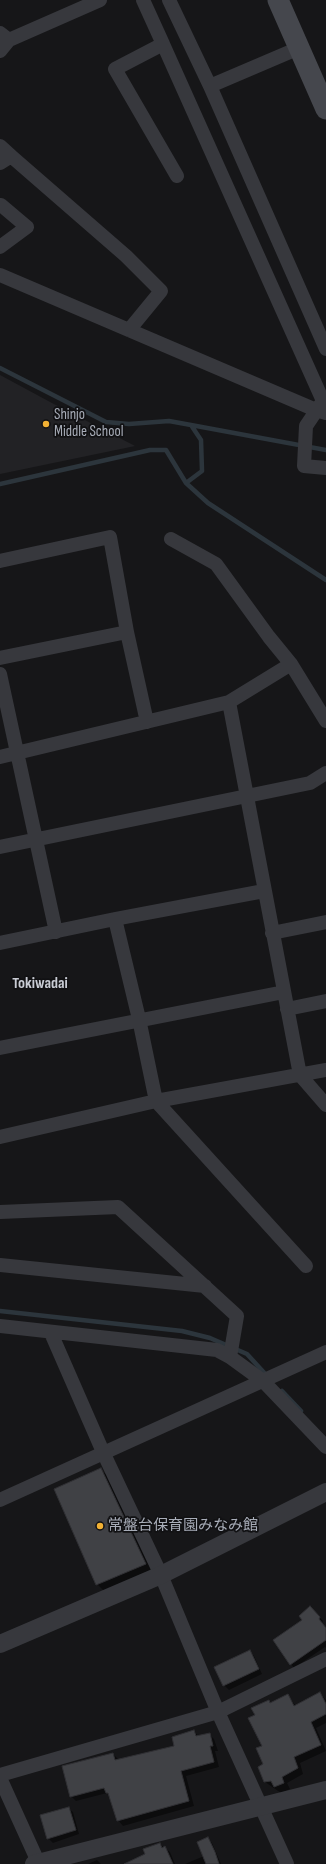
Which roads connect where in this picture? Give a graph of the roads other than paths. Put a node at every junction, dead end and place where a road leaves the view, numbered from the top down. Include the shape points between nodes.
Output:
1 (100, 0) edge
2 (143, 0) edge
3 (169, 0) edge
4 (278, 0) edge
5 (3, 42) edge
6 (163, 44) junction
7 (299, 48) junction
8 (210, 86) junction
9 (326, 109) edge
10 (0, 146) edge
11 (6, 159) edge
12 (177, 176) dead end
13 (2, 205) dead end
14 (0, 247) edge
15 (0, 275) edge
16 (129, 330) junction
17 (326, 349) edge
18 (321, 412) edge
19 (326, 468) edge
20 (171, 539) dead end
21 (0, 561) edge
22 (127, 632) junction
23 (0, 658) edge
24 (291, 664) junction
25 (0, 674) edge
26 (228, 702) junction
27 (326, 721) edge
28 (147, 722) junction
29 (17, 754) junction
30 (0, 757) edge
31 (326, 773) edge
32 (246, 795) junction
33 (35, 839) junction
34 (0, 847) edge
35 (264, 891) junction
36 (115, 919) junction
37 (326, 922) edge
38 (56, 932) junction
39 (272, 932) junction
40 (0, 943) edge
41 (284, 992) junction
42 (326, 1001) edge
43 (287, 1009) junction
44 (139, 1019) junction
45 (0, 1048) edge
46 (326, 1070) edge
47 (300, 1075) junction
48 (156, 1101) junction
49 (326, 1105) edge
50 (0, 1137) edge
51 (0, 1212) edge
52 (0, 1265) edge
53 (306, 1266) dead end
54 (205, 1286) junction
55 (0, 1326) edge
56 (51, 1333) junction
57 (326, 1352) edge
58 (230, 1357) junction
59 (263, 1381) junction
60 (326, 1447) edge
61 (103, 1452) junction
62 (326, 1492) edge
63 (0, 1500) edge
64 (160, 1575) junction
65 (0, 1644) edge
66 (326, 1659) edge
67 (218, 1712) junction
68 (0, 1774) edge
69 (0, 1778) edge
70 (326, 1790) edge
71 (261, 1805) junction
72 (37, 1864) edge
73 (287, 1864) edge

1 - 5 street
2 - 6 street
3 - 8 street
4 - 7 main road
6 - 12 street via 115,69
6 - 18 street via 323,402
7 - 8 street
7 - 9 main road
8 - 17 street
10 - 11 street
11 - 16 street via 126,256 161,291
13 - 14 street via 27,227
15 - 16 street
16 - 18 street
18 - 19 street via 306,426 303,456 304,466
20 - 24 street via 216,564
21 - 22 street via 110,537
22 - 23 street
22 - 28 street
24 - 26 street
24 - 27 street
25 - 29 street
26 - 28 street
26 - 32 street
28 - 29 street
29 - 30 street
29 - 33 street
31 - 32 street via 310,783
32 - 33 street
32 - 35 street
33 - 34 street
33 - 38 street
35 - 36 street
35 - 39 street
36 - 38 street
36 - 44 street
37 - 39 street
38 - 40 street
39 - 41 street
41 - 43 street
41 - 44 street
42 - 43 street
43 - 47 street
44 - 45 street
44 - 48 street
46 - 47 street
47 - 48 street
47 - 49 street
48 - 50 street
48 - 53 street
51 - 54 street via 118,1207
52 - 54 street
54 - 58 street via 237,1316
55 - 56 street
56 - 58 street via 217,1350
56 - 61 street
57 - 59 street
58 - 59 street
59 - 60 street
59 - 61 street
61 - 63 street
61 - 64 street
62 - 64 street
64 - 65 street
64 - 67 street
66 - 67 street
67 - 68 street
67 - 71 street
69 - 72 street
70 - 71 street
71 - 72 street
71 - 73 street

